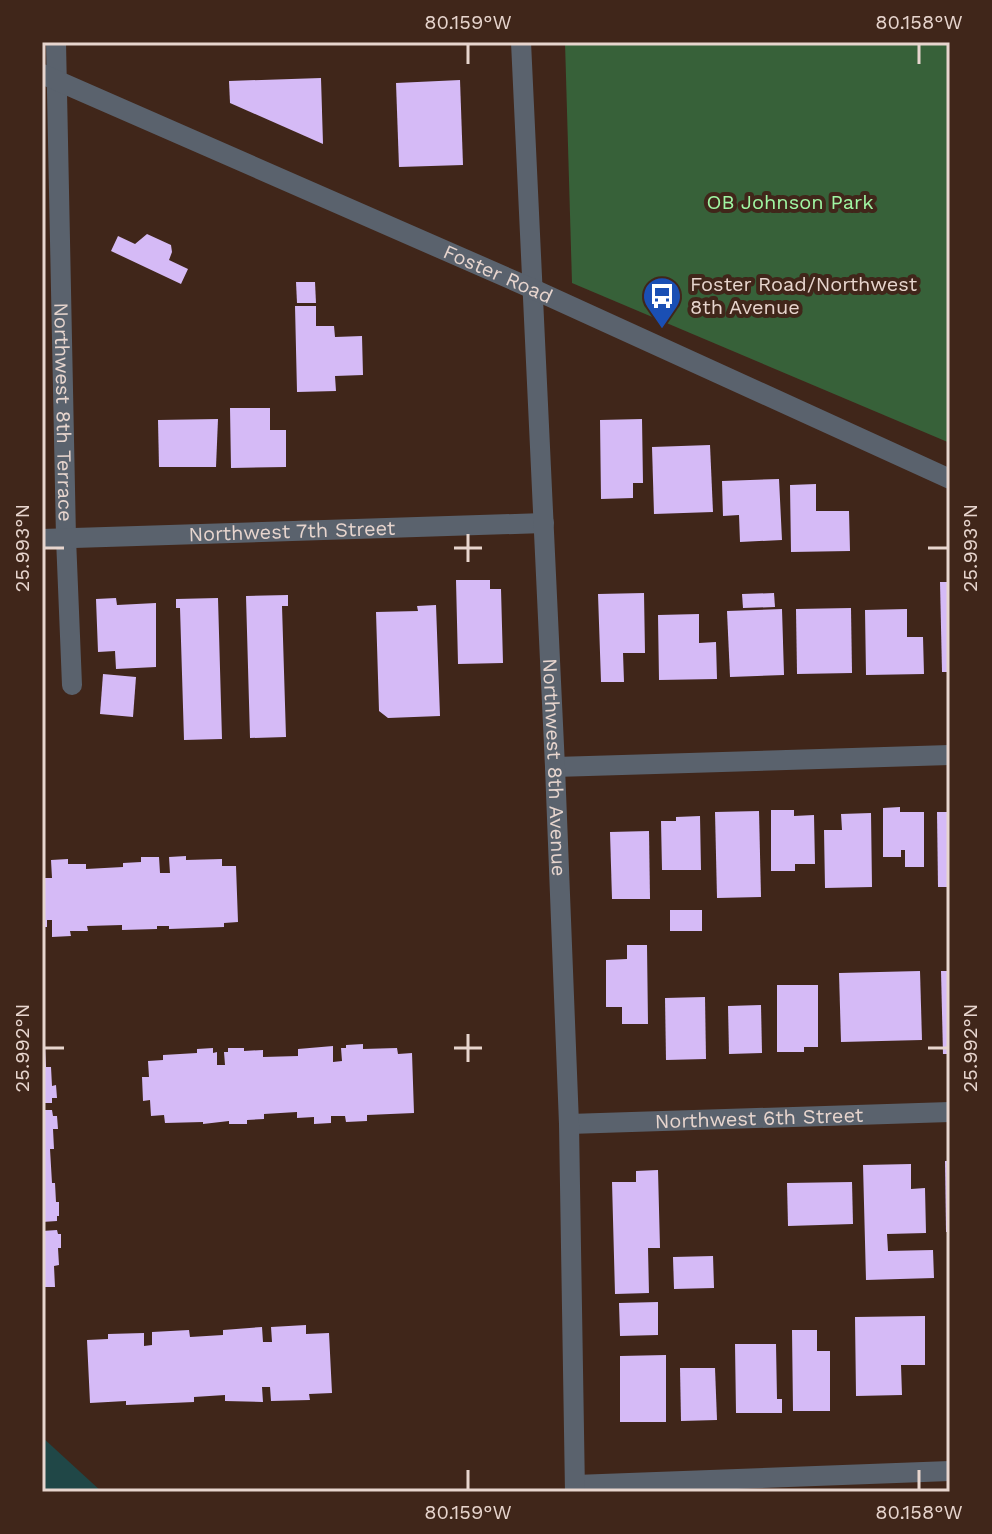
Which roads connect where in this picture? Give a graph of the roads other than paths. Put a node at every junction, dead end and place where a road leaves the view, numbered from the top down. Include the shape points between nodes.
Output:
1 (56, 42) edge
2 (521, 42) edge
3 (49, 77) edge
4 (533, 289) junction
5 (950, 479) edge
6 (544, 523) junction
7 (66, 538) junction
8 (42, 539) edge
9 (72, 685) dead end
10 (950, 755) edge
11 (555, 767) junction
12 (950, 1112) edge
13 (569, 1124) junction
14 (950, 1471) edge
15 (575, 1488) edge

1 - 3 street, Northwest 8th Terrace
2 - 4 street, Northwest 8th Avenue
3 - 4 street, Foster Road
3 - 7 street, Northwest 8th Terrace
4 - 5 street, Foster Road
4 - 6 street, Northwest 8th Avenue
6 - 7 street, Northwest 7th Street
6 - 11 street, Northwest 8th Avenue
7 - 8 street, Northwest 7th Street
7 - 9 street, Northwest 8th Terrace
10 - 11 street
11 - 13 street, Northwest 8th Avenue
12 - 13 street, Northwest 6th Street
13 - 15 street, Northwest 8th Avenue
14 - 15 street

